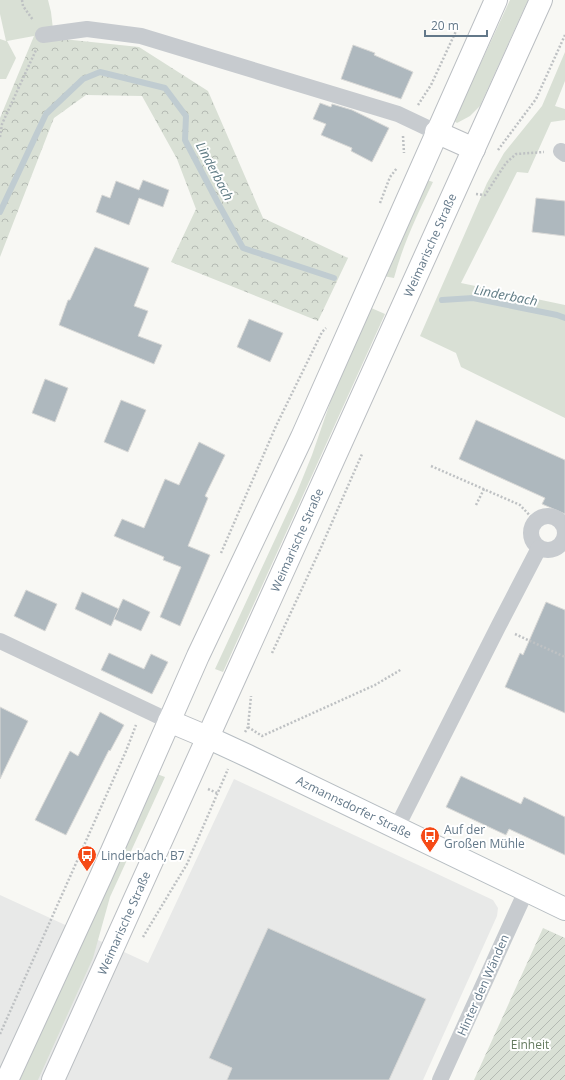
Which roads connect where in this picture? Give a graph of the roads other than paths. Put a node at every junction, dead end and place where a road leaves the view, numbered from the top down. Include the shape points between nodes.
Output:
1 (496, 0) edge
2 (541, 0) edge
3 (44, 34) road end
4 (436, 132) junction
5 (474, 149) junction
6 (564, 541) edge
7 (539, 548) junction
8 (0, 641) edge
9 (169, 721) junction
10 (207, 737) junction
11 (396, 828) junction
12 (526, 891) junction
13 (565, 909) edge
14 (7, 1080) edge
15 (53, 1080) edge
16 (440, 1080) edge

1 - 4 main road
2 - 5 main road, Weimarische Straße
3 - 4 street via 87,29 141,36 398,114
4 - 5 main road
4 - 9 main road via 308,423
5 - 10 main road, Weimarische Straße
6 - 7 street via 554,549
6 - 7 street via 565,532 561,521 555,513 546,515 535,520 530,535
7 - 11 street
8 - 9 street
9 - 10 main road, Azmannsdorfer Straße
9 - 14 main road
10 - 11 main road, Azmannsdorfer Straße
10 - 15 main road, Weimarische Straße
11 - 12 main road, Azmannsdorfer Straße
12 - 13 main road, Azmannsdorfer Straße
12 - 16 street, Hinter den Wänden

